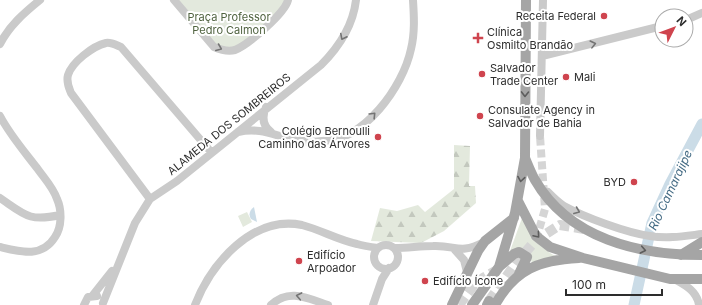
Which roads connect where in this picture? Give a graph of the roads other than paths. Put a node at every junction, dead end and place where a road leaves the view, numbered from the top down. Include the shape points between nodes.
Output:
1 (40, 0) edge
2 (174, 0) edge
3 (288, 0) edge
4 (356, 0) edge
5 (413, 0) edge
6 (522, 0) edge
7 (526, 0) edge
8 (543, 0) edge
9 (654, 28) edge
10 (526, 32) junction
11 (0, 44) edge
12 (542, 56) junction
13 (266, 107) junction
14 (0, 116) edge
15 (236, 132) junction
16 (273, 133) junction
17 (540, 136) tunnel mouth
18 (211, 152) junction
19 (525, 158) junction
20 (535, 180) junction
21 (0, 198) edge
22 (150, 198) junction
23 (518, 201) junction
24 (60, 215) junction
25 (514, 218) junction
26 (702, 234) edge
27 (485, 241) junction
28 (702, 242) edge
29 (357, 244) junction
30 (0, 247) edge
31 (378, 248) junction
32 (395, 248) junction
33 (411, 248) junction
34 (455, 250) junction
35 (677, 255) junction
36 (702, 255) edge
37 (373, 257) junction
38 (398, 258) junction
39 (582, 258) junction
40 (116, 266) junction
41 (378, 266) junction
42 (499, 267) junction
43 (389, 268) junction
44 (467, 272) junction
45 (519, 274) junction
46 (382, 279) junction
47 (673, 279) junction
48 (702, 279) edge
49 (93, 295) junction
50 (83, 303) edge
51 (372, 303) edge
52 (487, 303) edge
53 (103, 304) edge
54 (195, 305) edge
55 (271, 305) edge
56 (327, 305) edge
57 (452, 305) edge
58 (472, 305) edge
59 (699, 305) edge

1 - 11 street via 22,15
2 -> 3 street via 214,47 222,51 235,50 245,44 282,12
4 -> 13 street, ALAMEDA DOS SOMBREIROS via 351,21 331,54 321,65
16 -> 5 street via 303,141 324,141 356,131 368,120 396,87 407,62 414,32
6 - 10 street
7 - 10 main road
8 - 12 street
12 -> 9 street
10 -> 19 main road
12 - 17 street
13 - 15 street, ALAMEDA DOS SOMBREIROS
13 - 16 street via 263,119 268,130
14 - 24 street via 52,188 58,200
15 - 16 street via 257,129
15 - 18 street, ALAMEDA DOS SOMBREIROS
18 - 22 street, ALAMEDA DOS SOMBREIROS via 177,181
18 - 22 street via 121,47 106,43 82,58 72,67 68,76 67,84 71,93
19 - 20 main road
19 -> 23 main road
20 -> 26 street via 563,205 627,230 651,236
20 -> 35 main road via 557,208 584,229 640,250
21 - 24 street via 26,216 35,219
22 - 40 street, ALAMEDA DOS SOMBREIROS via 135,223
23 - 25 main road
23 -> 39 main road via 536,236 550,247
24 - 30 street via 58,234 43,249 24,252
25 - 27 main road
25 - 42 main road
27 - 34 street via 471,248
27 - 44 main road
28 - 35 main road
29 - 31 street
29 - 37 street
29 - 54 street via 301,225 272,226 246,238 219,262
31 - 32 street
31 - 37 street
32 - 33 street
32 - 38 street
33 - 34 street via 439,246
33 - 38 street
34 - 44 street via 464,260
35 - 36 main road
37 - 41 street
38 - 43 street
39 - 45 main road via 553,261
39 - 47 main road
40 - 49 street, ALAMEDA DOS SOMBREIROS
40 - 53 street, ALAMEDA DOS SOMBREIROS
41 - 43 street
41 - 46 street
42 - 45 main road via 519,252 527,257
42 - 58 main road
43 - 46 street
44 - 57 main road
45 - 52 main road via 502,293
46 - 51 street
47 - 48 main road
47 - 59 street via 696,294
49 - 50 street, ALAMEDA DOS SOMBREIROS
49 - 53 street via 99,297
56 -> 55 street via 299,295 284,296

